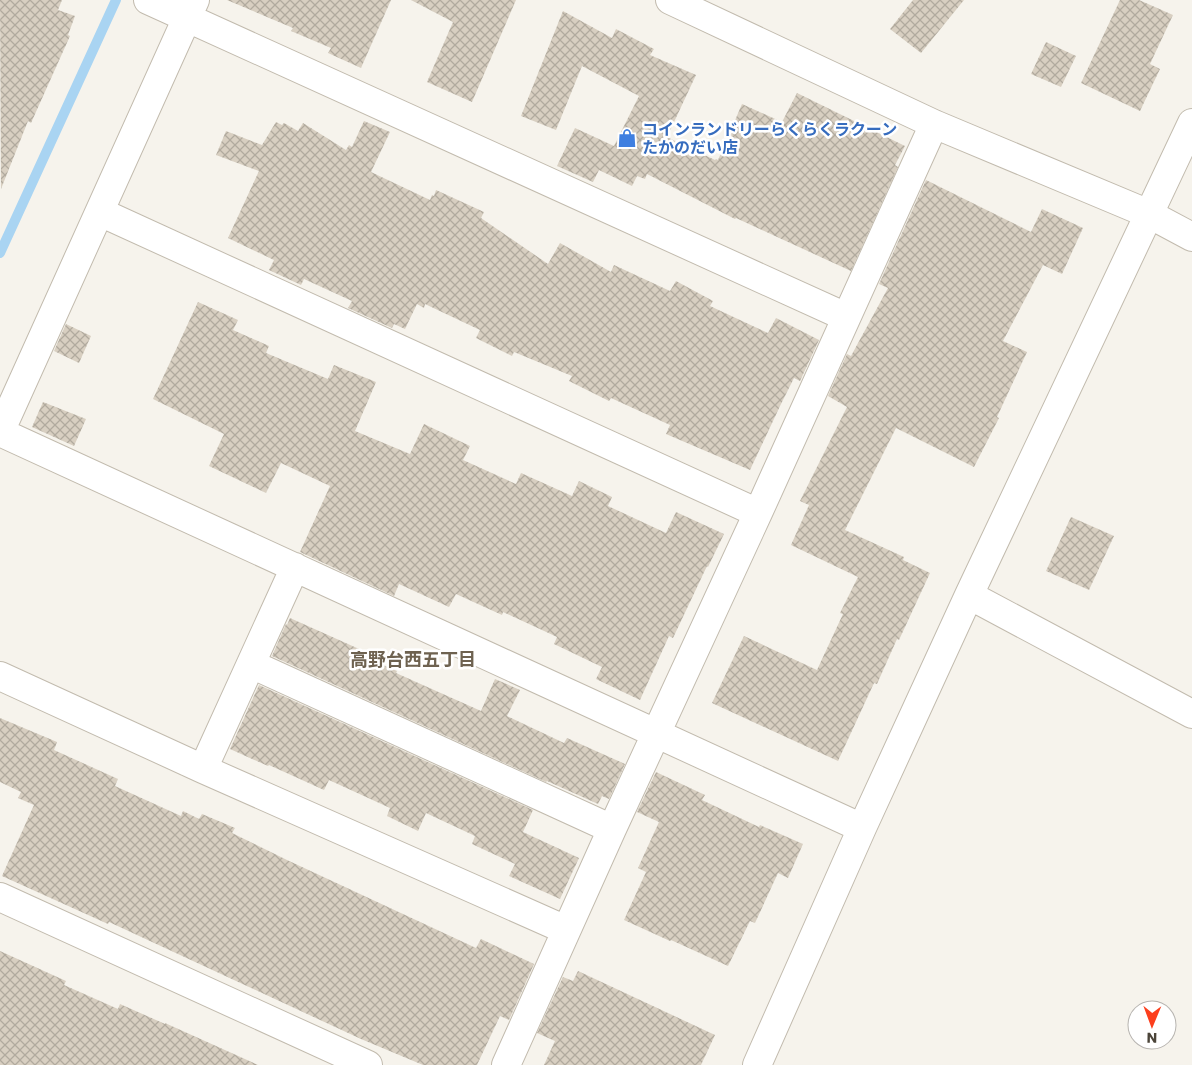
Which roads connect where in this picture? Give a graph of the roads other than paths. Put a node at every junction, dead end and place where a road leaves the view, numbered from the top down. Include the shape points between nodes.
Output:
1 (148, 0) edge
2 (670, 0) edge
3 (191, 9) edge
4 (1192, 122) edge
5 (934, 124) junction
6 (100, 212) junction
7 (1149, 214) junction
8 (1192, 237) edge
9 (846, 317) junction
10 (0, 432) edge
11 (758, 514) junction
12 (295, 567) junction
13 (969, 595) junction
14 (251, 664) junction
15 (0, 676) edge
16 (1192, 714) edge
17 (655, 733) junction
18 (203, 769) junction
19 (862, 828) junction
20 (612, 829) junction
21 (0, 897) edge
22 (566, 930) junction
23 (368, 1065) edge
24 (506, 1065) edge
25 (757, 1065) edge

1 - 3 street
2 - 5 street
3 - 6 street
3 - 9 street
4 - 7 street
5 - 7 street
5 - 9 street
6 - 10 street
6 - 11 street
7 - 8 street
7 - 13 street
9 - 11 street
10 - 12 street
11 - 17 street
12 - 14 street
12 - 17 street
13 - 16 street
13 - 19 street
14 - 18 street
14 - 20 street
15 - 18 street
17 - 19 street
17 - 20 street
18 - 22 street
19 - 25 street
20 - 22 street
21 - 23 street
22 - 24 street

